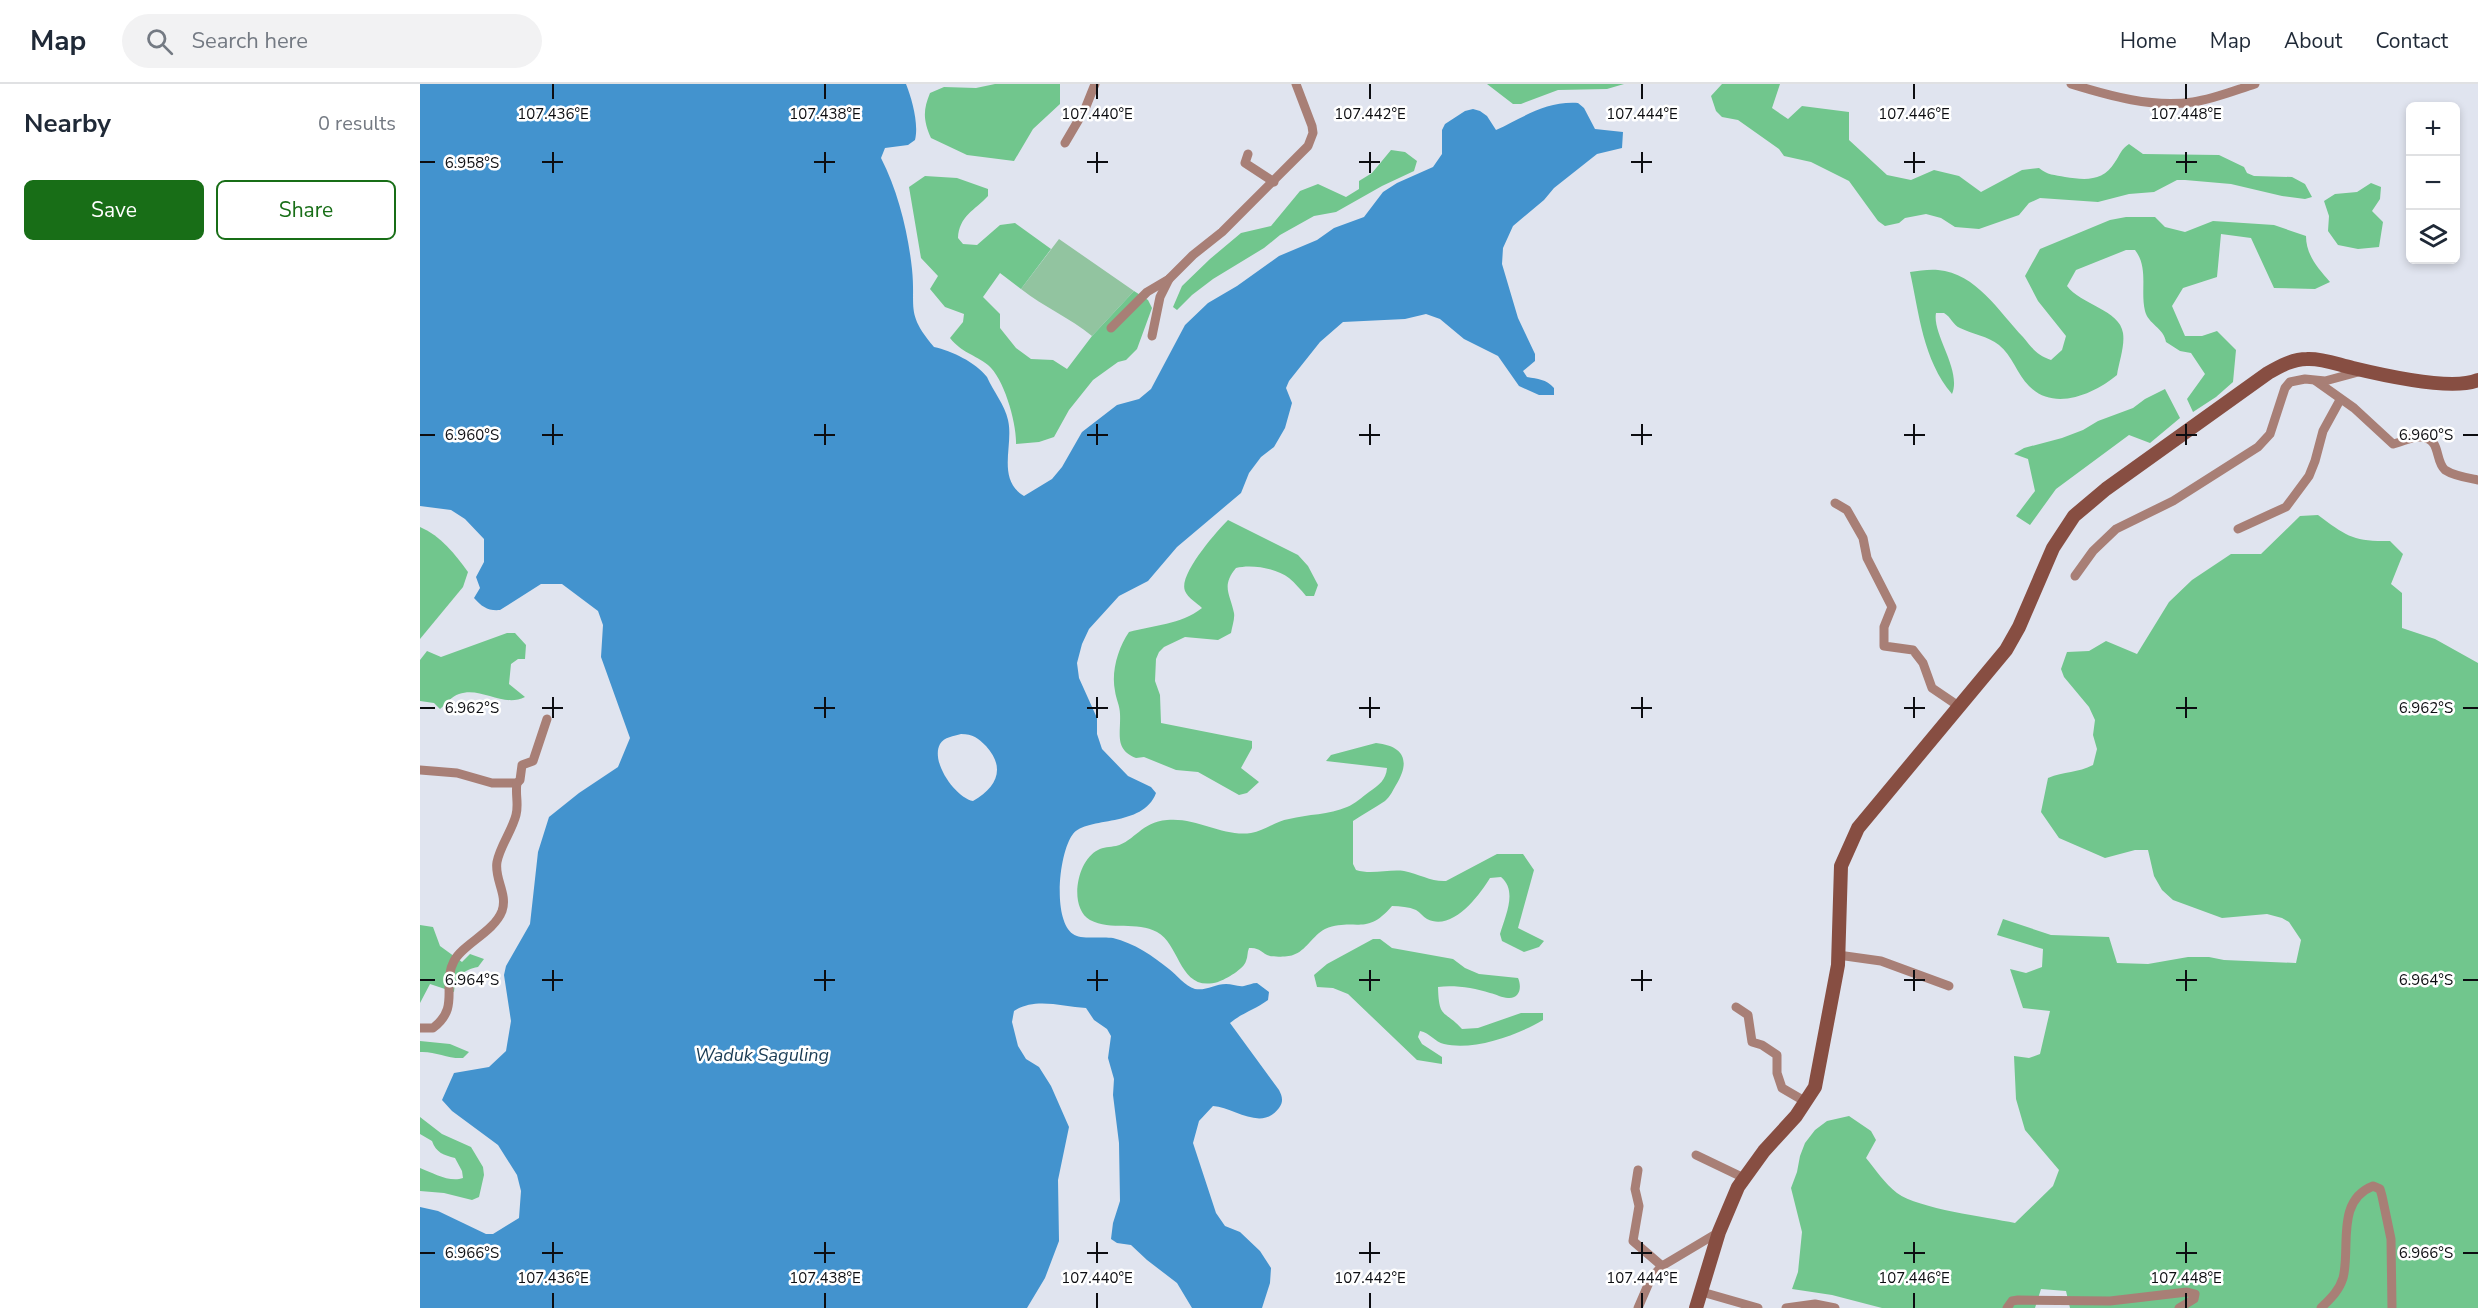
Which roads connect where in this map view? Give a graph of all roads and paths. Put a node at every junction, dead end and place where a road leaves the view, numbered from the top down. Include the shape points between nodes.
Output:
1 (1095, 84) edge
2 (1296, 84) edge
3 (2071, 84) edge
4 (2255, 84) edge
5 (1065, 143) dead end
6 (1248, 154) dead end
7 (1275, 182) junction
8 (1168, 279) junction
9 (1111, 328) dead end
10 (1152, 336) dead end
11 (2362, 371) junction
12 (2478, 380) edge
13 (2316, 381) junction
14 (2340, 400) junction
15 (2478, 480) edge
16 (1835, 503) dead end
17 (2238, 529) dead end
18 (2075, 576) dead end
19 (1960, 707) junction
20 (546, 719) dead end
21 (420, 770) edge
22 (517, 783) junction
23 (1838, 955) junction
24 (1949, 986) dead end
25 (1736, 1007) dead end
26 (420, 1029) edge
27 (1806, 1102) junction
28 (1696, 1155) dead end
29 (1638, 1170) dead end
30 (1744, 1178) junction
31 (1719, 1232) junction
32 (1662, 1266) junction
33 (1702, 1292) junction
34 (1638, 1308) edge
35 (1696, 1308) edge
36 (1758, 1308) edge
37 (1786, 1308) edge
38 (1835, 1308) edge
39 (2007, 1308) edge
40 (2179, 1308) edge
41 (2321, 1308) edge
42 (2392, 1308) edge

1 - 5 street
2 - 7 street via 1313,132 1308,146
3 - 4 street via 2150,103 2172,104 2195,102
6 - 7 street via 1245,163
7 - 8 street
8 - 9 street via 1147,291
8 - 10 street
11 - 12 main road via 2441,383
11 - 13 street
11 - 19 main road via 2310,359 2281,366 2089,502 2074,516 2053,548 2006,650
13 - 14 street
13 - 18 street via 2290,382 2270,434 2258,447 2172,501 2116,529
14 - 15 street via 2393,444 2416,437 2429,439 2446,470
14 - 17 street via 2323,431 2314,465 2293,501
16 - 19 street via 1847,510 1863,538 1867,558 1892,608 1884,627 1884,646 1913,650 1923,663 1932,688
19 - 23 main road via 1850,840 1839,879
20 - 22 street via 533,761 522,765
21 - 22 street via 458,773 492,783
22 - 26 street via 516,816 497,864 504,896 501,912 455,960 450,972 449,1006 443,1017 433,1028
23 - 24 street via 1881,961
23 - 27 main road via 1817,1080
25 - 27 street via 1748,1015 1752,1042 1777,1056 1782,1088
27 - 30 main road
28 - 30 street
29 - 32 street via 1635,1189 1639,1206 1633,1240
30 - 31 main road
31 - 32 street
31 - 33 main road
32 - 34 street via 1651,1278
33 - 35 main road
33 - 36 street
37 - 38 street via 1815,1304
39 - 40 street via 2018,1300 2085,1302 2195,1294 2194,1299
41 - 42 street via 2343,1278 2350,1210 2373,1186 2380,1190 2391,1239

